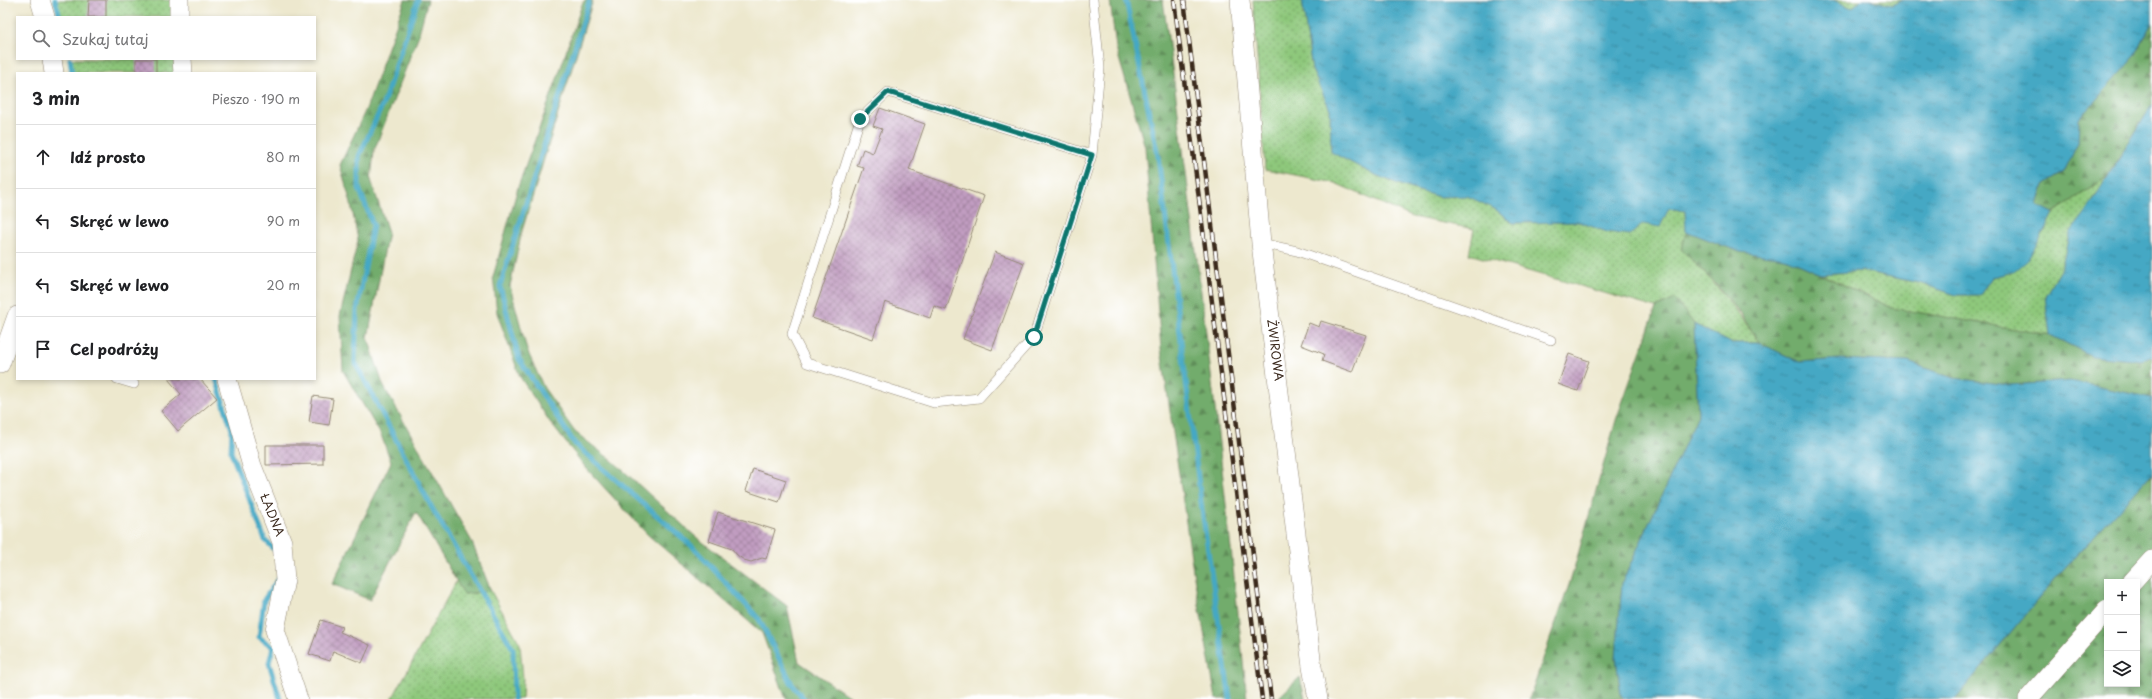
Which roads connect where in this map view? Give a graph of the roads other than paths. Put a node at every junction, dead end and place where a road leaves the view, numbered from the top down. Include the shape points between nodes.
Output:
1 (40, 0) edge
2 (179, 0) edge
3 (1093, 0) edge
4 (1240, 0) edge
5 (45, 16) edge
6 (179, 16) edge
7 (52, 60) edge
8 (182, 60) edge
9 (54, 72) edge
10 (183, 72) edge
11 (1092, 155) junction
12 (1261, 243) junction
13 (16, 320) edge
14 (1551, 340) dead end
15 (8, 355) edge
16 (120, 380) edge
17 (227, 380) edge
18 (134, 384) dead end
19 (2152, 560) edge
20 (2135, 579) edge
21 (2104, 613) edge
22 (298, 699) edge
23 (1318, 699) edge
24 (2028, 699) edge

1 - 5 street
2 - 6 street
3 - 11 lane via 1100,68
4 - 12 street, ŻWIROWA
7 - 9 street
8 - 10 street
11 - 11 lane via 888,92 860,119 792,334 807,363 934,403 979,398 1034,337
12 - 14 lane via 1297,251
12 - 23 street, ŻWIROWA
13 - 15 street
16 - 18 lane
17 - 22 street, ŁADNA via 252,466 282,542 286,580 275,630
19 - 20 street
21 - 24 street

